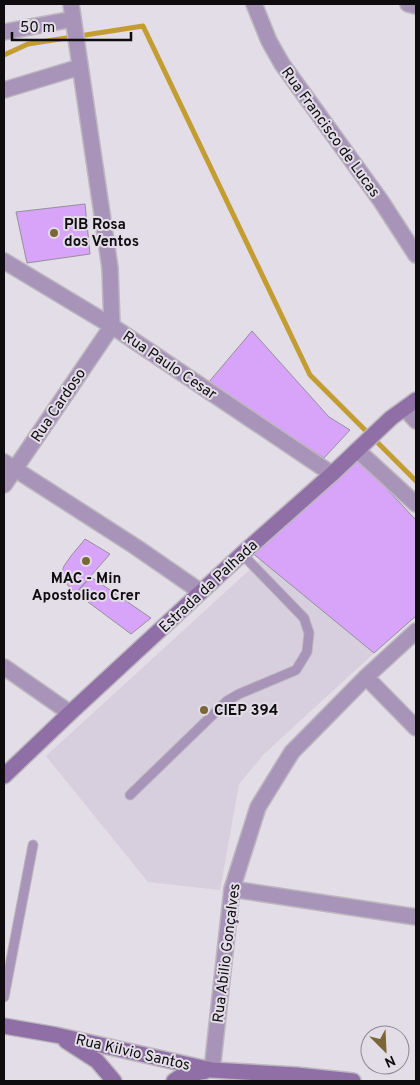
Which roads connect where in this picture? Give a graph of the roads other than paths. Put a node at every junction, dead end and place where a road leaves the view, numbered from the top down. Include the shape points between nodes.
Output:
1 (71, 4) edge
2 (254, 4) edge
3 (408, 4) edge
4 (416, 6) edge
5 (74, 23) junction
6 (4, 32) edge
7 (79, 62) junction
8 (4, 90) edge
9 (416, 255) edge
10 (4, 262) edge
11 (112, 326) junction
12 (410, 404) edge
13 (416, 421) edge
14 (359, 449) junction
15 (9, 466) edge
16 (332, 474) junction
17 (4, 485) edge
18 (416, 504) edge
19 (242, 554) junction
20 (201, 592) junction
21 (416, 631) edge
22 (4, 667) edge
23 (366, 678) junction
24 (70, 713) junction
25 (416, 728) edge
26 (4, 776) edge
27 (130, 795) dead end
28 (33, 845) dead end
29 (232, 888) junction
30 (416, 917) edge
31 (4, 996) edge
32 (4, 1026) edge
33 (56, 1035) junction
34 (212, 1070) junction
35 (262, 1077) edge
36 (114, 1081) edge
37 (174, 1081) edge
38 (353, 1081) edge

1 - 5 street
2 - 9 street, Rua Francisco de Lucas via 282,64
3 - 4 street
5 - 6 street
5 - 7 street
7 - 8 street
7 - 11 street via 110,268
10 - 11 street, Rua Paulo Cesar
11 - 15 street, Rua Cardoso
11 - 16 street, Rua Paulo Cesar
12 - 13 street
12 - 14 main road, Estrada da Palhada
14 - 16 main road, Estrada da Palhada
14 - 18 street
15 - 17 street, Rua Cardoso
15 - 20 street
16 - 19 main road, Estrada da Palhada
19 - 20 main road, Estrada da Palhada
19 - 27 lane via 304,618 309,634 307,652 296,670 227,701
20 - 24 main road, Estrada da Palhada
21 - 23 street, Rua Abilio Gonçalves
22 - 24 street
23 - 25 street
23 - 29 street, Rua Abilio Gonçalves via 292,752 277,775 258,807
24 - 26 main road, Estrada da Palhada
28 - 31 lane
29 - 30 street
29 - 34 street, Rua Abilio Gonçalves
32 - 33 main road, Rua Kilvio Santos
33 - 34 main road, Rua Kilvio Santos
33 - 36 main road via 97,1061
34 - 35 main road, Rua Kilvio Santos
34 - 37 main road via 183,1075
35 - 38 main road, Rua Kilvio Santos via 296,1075

